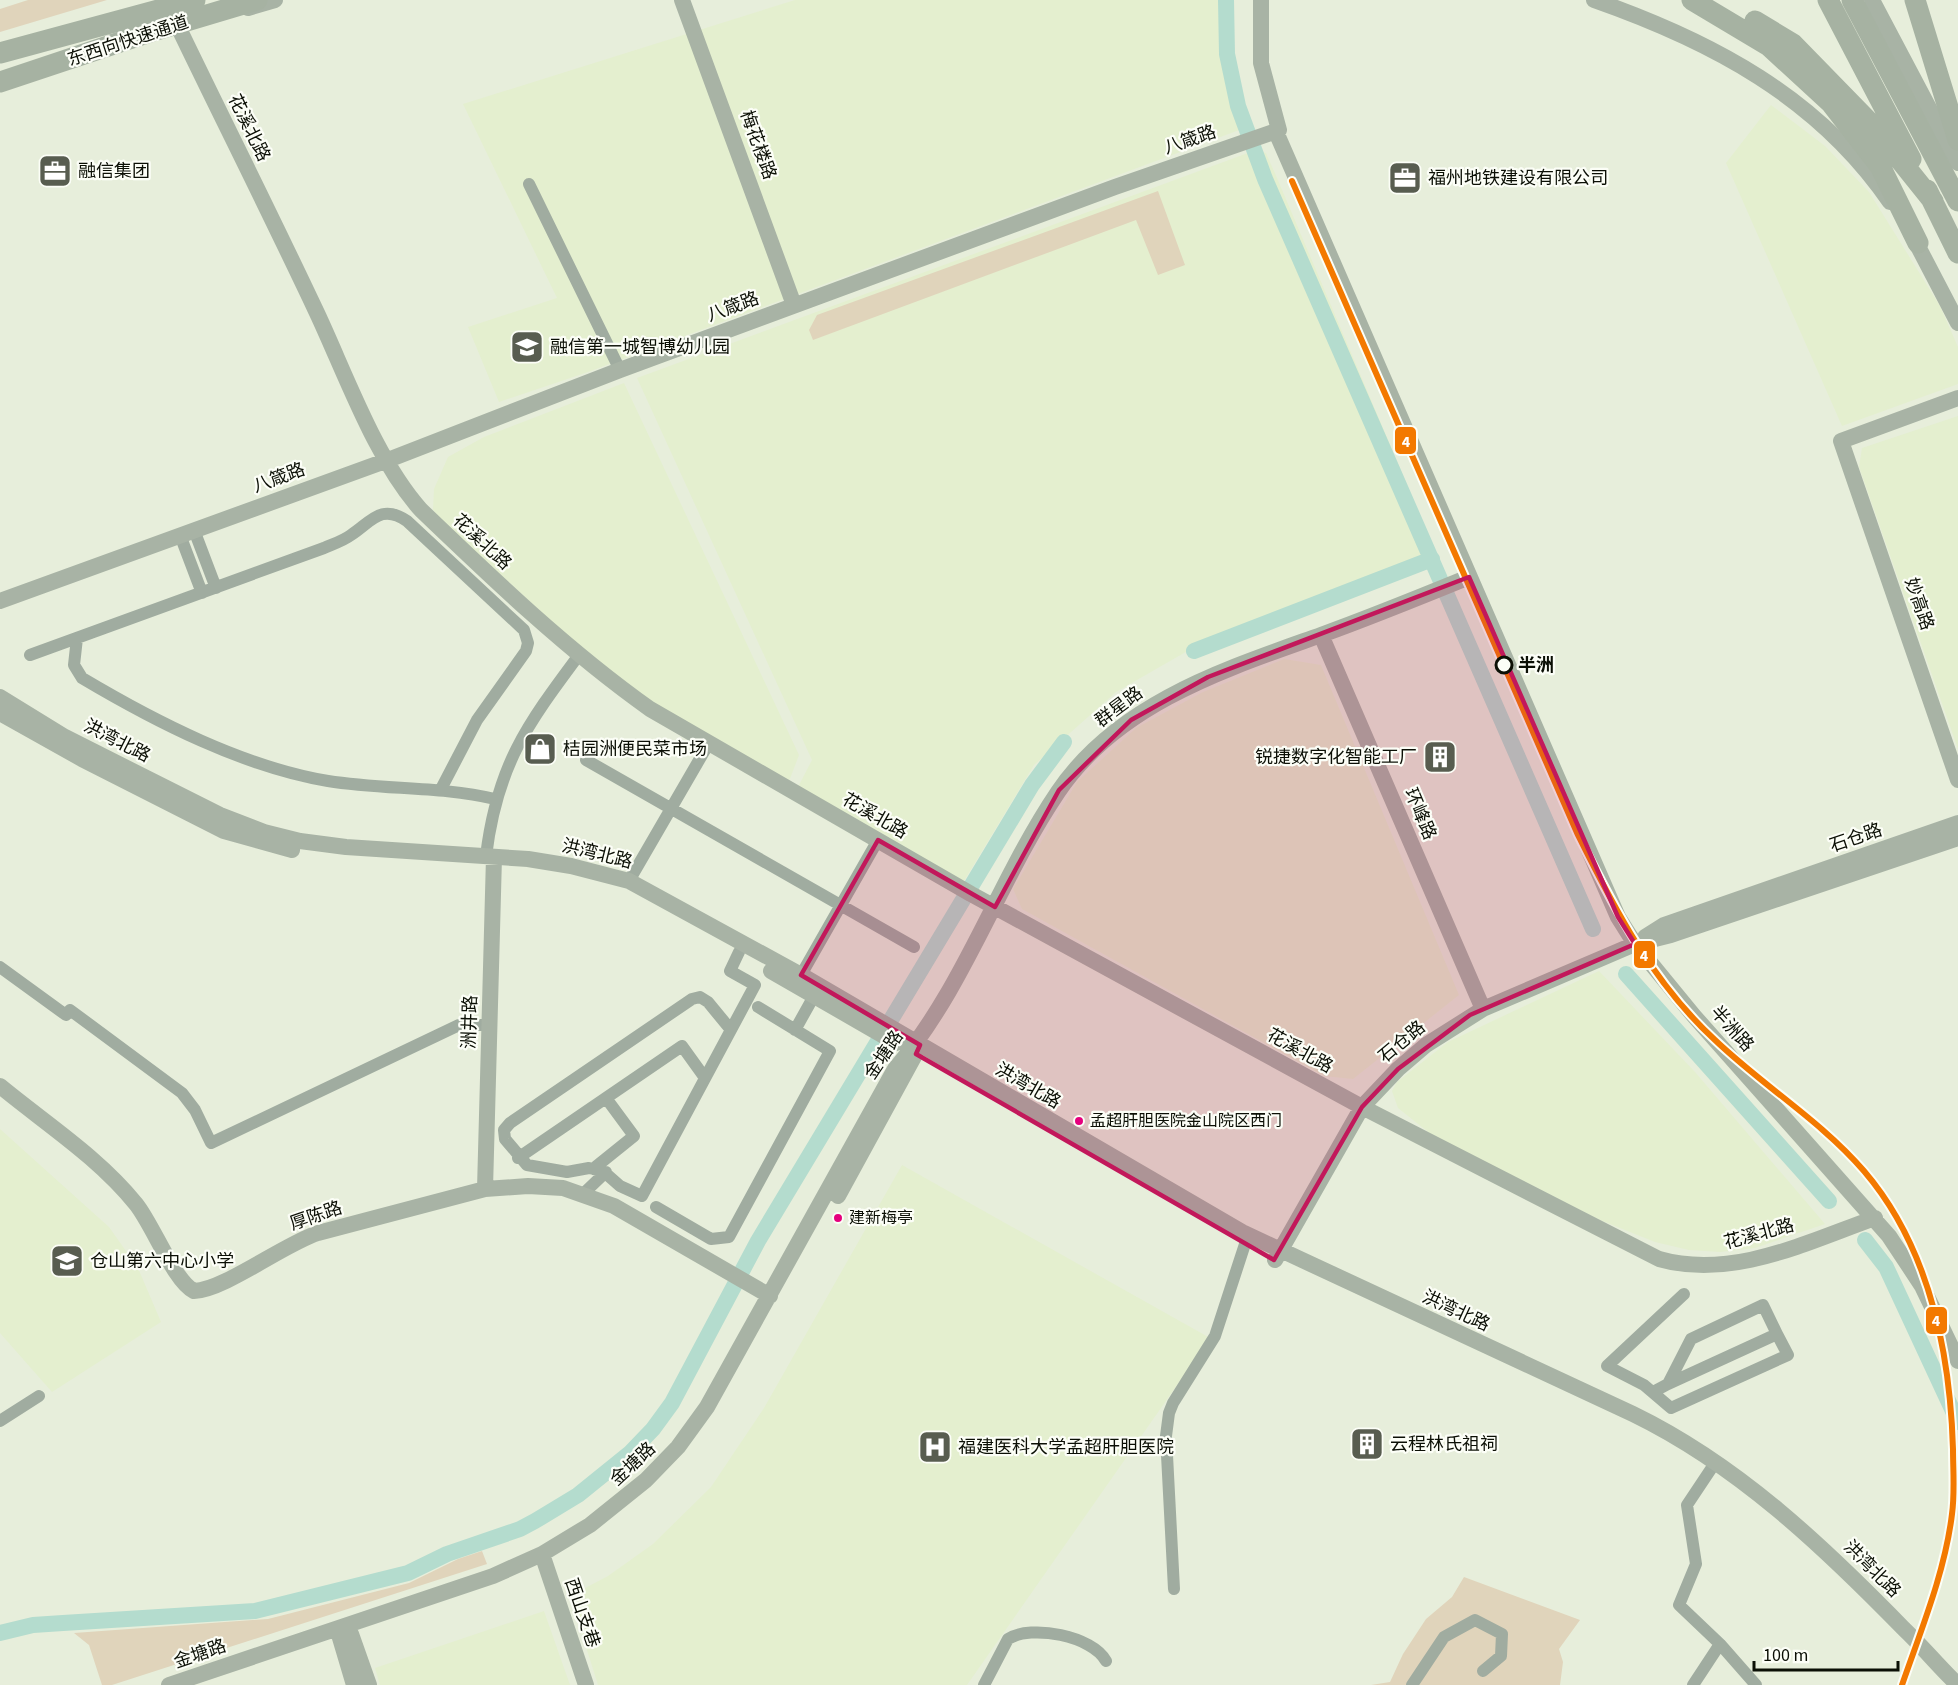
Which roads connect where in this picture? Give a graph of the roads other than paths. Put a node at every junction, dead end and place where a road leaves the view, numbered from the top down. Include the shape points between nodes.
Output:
1 (195, 0) edge
2 (256, 0) edge
3 (275, 0) edge
4 (682, 0) edge
5 (1251, 0) edge
6 (1261, 0) edge
7 (1594, 0) edge
8 (1692, 0) edge
9 (1718, 0) edge
10 (1828, 0) edge
11 (1852, 0) edge
12 (1872, 0) edge
13 (1915, 0) edge
14 (167, 1) edge
15 (179, 29) junction
16 (0, 53) edge
17 (0, 83) edge
18 (1266, 135) junction
19 (1958, 140) edge
20 (1958, 163) edge
21 (529, 184) dead end
22 (1933, 201) junction
23 (1958, 201) edge
24 (1918, 243) junction
25 (1958, 254) edge
26 (794, 306) junction
27 (1958, 322) edge
28 (620, 370) junction
29 (1958, 398) edge
30 (388, 460) junction
31 (187, 533) junction
32 (1469, 577) junction
33 (484, 582) junction
34 (216, 588) junction
35 (202, 593) junction
36 (0, 601) edge
37 (1321, 635) junction
38 (77, 638) junction
39 (30, 655) dead end
40 (579, 655) junction
41 (0, 697) edge
42 (0, 713) edge
43 (709, 743) junction
44 (586, 760) dead end
45 (1958, 780) edge
46 (441, 789) junction
47 (495, 799) junction
48 (671, 809) junction
49 (1958, 823) edge
50 (1958, 838) edge
51 (878, 840) junction
52 (491, 860) junction
53 (629, 881) junction
54 (841, 905) junction
55 (995, 907) junction
56 (1635, 944) junction
57 (914, 947) dead end
58 (739, 952) junction
59 (0, 967) edge
60 (801, 975) junction
61 (814, 996) junction
62 (758, 1007) dead end
63 (1483, 1009) junction
64 (489, 1025) junction
65 (927, 1027) joint
66 (731, 1030) junction
67 (795, 1030) junction
68 (883, 1030) junction
69 (915, 1048) junction
70 (705, 1078) junction
71 (0, 1086) edge
72 (606, 1098) junction
73 (1362, 1107) junction
74 (518, 1158) junction
75 (593, 1168) junction
76 (606, 1172) junction
77 (484, 1189) junction
78 (584, 1193) junction
79 (656, 1207) dead end
80 (1875, 1218) junction
81 (1245, 1244) junction
82 (1277, 1256) junction
83 (1684, 1294) dead end
84 (770, 1296) junction
85 (1777, 1334) junction
86 (1958, 1361) edge
87 (1668, 1384) junction
88 (1653, 1392) junction
89 (39, 1396) dead end
90 (0, 1420) edge
91 (1713, 1466) junction
92 (544, 1559) junction
93 (1174, 1589) dead end
94 (345, 1636) junction
95 (1720, 1644) junction
96 (1106, 1661) dead end
97 (1483, 1671) dead end
98 (169, 1685) edge
99 (201, 1685) edge
100 (354, 1685) edge
101 (369, 1685) edge
102 (586, 1685) edge
103 (984, 1685) edge
104 (1412, 1685) edge
105 (1693, 1685) edge
106 (1756, 1685) edge
107 (1946, 1685) edge
108 (1958, 1685) edge

1 - 16 highway, 东西向快速通道, bridge
2 - 17 highway, 东西向快速通道, bridge
3 - 15 street
4 - 26 street, 梅花楼路
5 - 18 street via 1251,56
6 - 18 street
7 - 24 street via 1650,19 1715,49 1790,98 1816,118 1867,171
8 - 24 highway via 1769,46 1831,103 1880,166
9 - 22 highway via 1793,44 1872,125
10 - 22 highway
11 - 23 highway
12 - 20 street
13 - 19 highway
14 - 15 street, 花溪北路
14 - 16 street
15 - 17 street
15 - 30 street, 花溪北路
18 - 26 street, 八箴路
18 - 32 street, 半洲路
21 - 28 street
22 - 25 highway
24 - 27 street
26 - 28 street, 八箴路
28 - 30 street, 八箴路
29 - 45 street, 妙高路 via 1841,441
30 - 31 street, 八箴路
30 - 33 street, 花溪北路 via 413,502
31 - 34 street
31 - 35 street
31 - 36 street, 八箴路
32 - 37 street, 群星路
32 - 56 street, 半洲路 via 1618,917
33 - 34 street via 407,521 389,514 374,517 333,544
33 - 40 street, 花溪北路
33 - 46 street via 524,630 528,647 477,720
34 - 35 street
35 - 38 street
37 - 55 street, 群星路 via 1195,683 1150,707 1116,732 1059,790
37 - 63 street, 环峰路
38 - 39 street
38 - 46 street via 73,659 82,678 216,747 312,778 367,786
40 - 43 street, 花溪北路 via 650,709
40 - 47 street via 526,728
41 - 52 street, 洪湾北路 via 65,737 250,827 318,844
42 - 52 street, 洪湾北路 via 224,831 251,840 341,856
43 - 48 street
43 - 51 street, 花溪北路
44 - 48 street
46 - 47 street
47 - 52 street
48 - 53 street
48 - 54 street
49 - 56 street, 石仓路 via 1664,925
50 - 56 street, 石仓路
51 - 54 street
51 - 55 street, 花溪北路
52 - 53 street, 洪湾北路 via 528,858
52 - 58 street, 洪湾北路 via 615,888 671,913
52 - 64 street, 洲井路
53 - 60 street, 洪湾北路
54 - 57 street
54 - 60 street
55 - 65 street, 群星路
55 - 73 street, 花溪北路
56 - 63 street, 石仓路
56 - 80 street, 半洲路 via 1694,1016
58 - 61 street, 洪湾北路
58 - 66 street via 730,971 755,985
59 - 64 street via 66,1015 70,1010 182,1093 211,1143 459,1025
60 - 68 street, 洪湾北路
61 - 67 street
61 - 68 street, 洪湾北路
62 - 67 street
63 - 73 street, 石仓路 via 1426,1045
64 - 77 street, 洲井路
65 - 69 street, 金塘路
66 - 70 street
66 - 74 street via 708,1002 700,997 692,999 506,1126 504,1135
67 - 79 street via 830,1051 732,1235 711,1239
68 - 69 street, 洪湾北路
69 - 81 street, 洪湾北路
69 - 82 street, 洪湾北路 via 1242,1232
69 - 84 street, 金塘路 via 895,1069
69 - 92 street, 金塘路 via 735,1381 704,1430 645,1496 593,1536
70 - 72 street via 682,1046
70 - 76 street via 642,1196 620,1186
71 - 77 street, 厚陈路 via 110,1174 147,1220 181,1281 194,1291 210,1288 308,1236
72 - 74 street
72 - 75 street via 634,1136
73 - 80 street, 花溪北路 via 1648,1254 1672,1262 1742,1262
73 - 82 street, 石仓路
74 - 75 street via 531,1167 567,1173
75 - 76 street
76 - 78 street
77 - 78 street, 厚陈路 via 536,1186
78 - 84 street, 厚陈路
80 - 86 street, 半洲路 via 1922,1286
81 - 82 street, 洪湾北路
81 - 93 street via 1215,1336 1169,1413 1166,1436
82 - 91 street, 洪湾北路 via 1634,1414
83 - 88 street via 1607,1366
84 - 92 street, 金塘路 via 707,1407 668,1458 606,1514
85 - 87 street
85 - 87 street via 1763,1305 1699,1334 1686,1348
85 - 88 street via 1788,1355 1671,1408
87 - 88 street
89 - 90 street
91 - 95 street via 1687,1505 1696,1564 1678,1605
91 - 107 street, 洪湾北路 via 1803,1541
91 - 108 street, 洪湾北路 via 1760,1495 1826,1551
92 - 94 street, 金塘路 via 506,1582
92 - 98 street, 金塘路
92 - 102 street, 西山支巷
94 - 99 street, 金塘路
94 - 100 street
94 - 101 street
95 - 105 street
95 - 106 street
96 - 103 street via 1095,1647 1045,1631 1027,1632 1008,1639
97 - 104 street via 1501,1656 1502,1634 1475,1620 1444,1637

